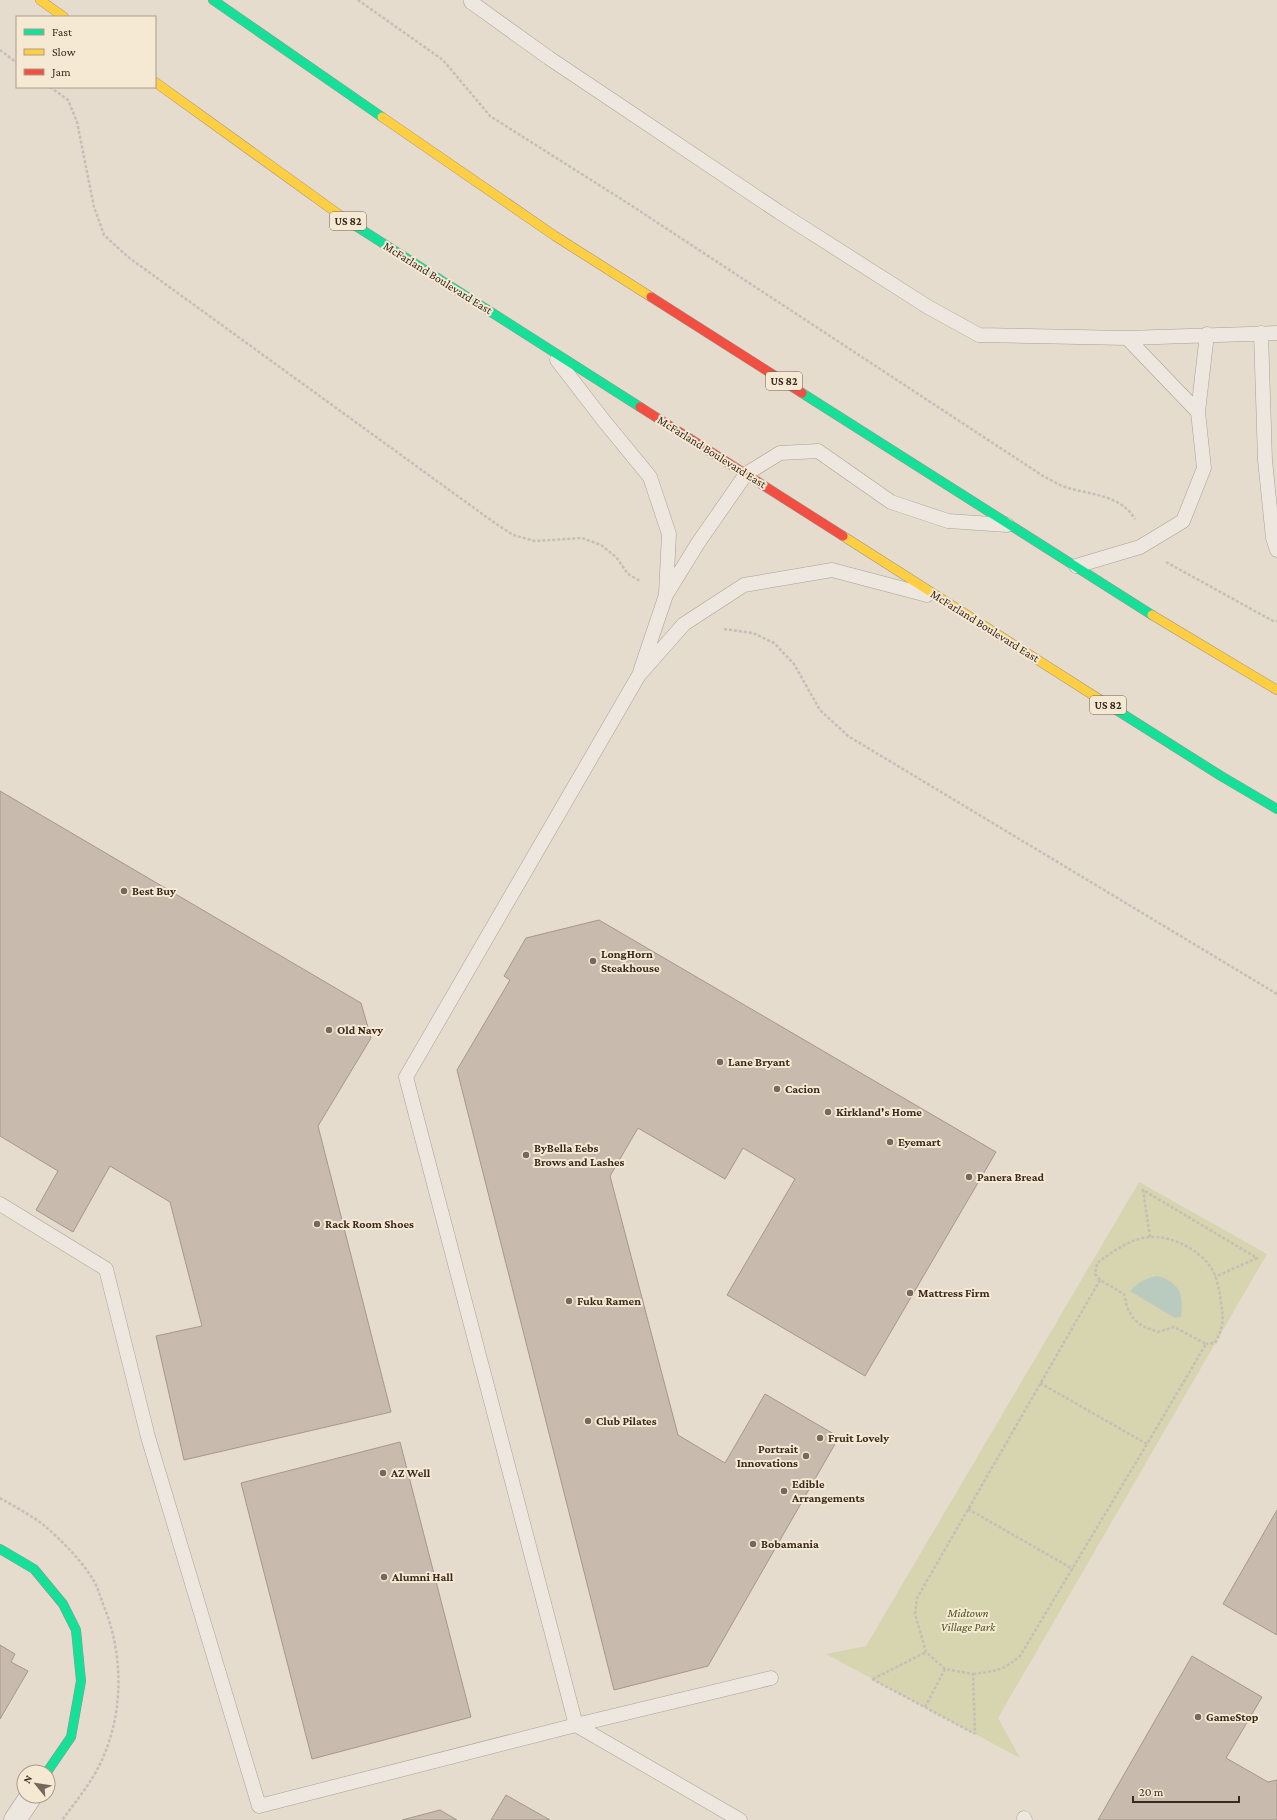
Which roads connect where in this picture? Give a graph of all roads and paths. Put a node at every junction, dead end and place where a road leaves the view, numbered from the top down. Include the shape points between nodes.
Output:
1 (40, 0) edge
2 (213, 0) edge
3 (358, 0) edge
4 (471, 0) edge
5 (63, 16) edge
6 (0, 50) edge
7 (16, 62) edge
8 (156, 83) edge
9 (51, 88) edge
10 (1261, 333) junction
11 (1277, 333) edge
12 (1208, 334) junction
13 (1127, 338) junction
14 (548, 348) junction
15 (1198, 412) junction
16 (746, 474) junction
17 (1137, 522) dead end
18 (1014, 526) junction
19 (1277, 550) edge
20 (1167, 563) dead end
21 (1076, 566) junction
22 (666, 595) junction
23 (941, 598) junction
24 (698, 615) junction
25 (1277, 621) edge
26 (639, 675) junction
27 (1277, 690) edge
28 (1277, 809) edge
29 (1277, 994) edge
30 (0, 1204) edge
31 (1150, 1237) junction
32 (1215, 1277) junction
33 (1100, 1280) junction
34 (1206, 1344) junction
35 (1040, 1382) junction
36 (1147, 1444) junction
37 (968, 1509) junction
38 (0, 1549) edge
39 (1073, 1569) junction
40 (926, 1652) junction
41 (945, 1668) junction
42 (973, 1674) junction
43 (772, 1678) dead end
44 (925, 1707) junction
45 (576, 1725) junction
46 (53, 1764) edge
47 (26, 1804) edge
48 (15, 1820) edge
49 (740, 1820) edge

1 - 5 main road
2 - 18 main road, US 82 via 555,236
3 - 17 path via 443,60 490,116 629,204 1043,476 1067,488 1098,494 1121,503
4 - 13 lane via 549,58 704,163 928,307 979,335
6 - 7 path
8 - 14 main road, McFarland Boulevard East / US 82 via 352,224
9 - 22 path via 68,100 77,122 94,207 104,235 128,257 513,535 535,541 582,538 601,546 616,557 628,574
10 - 11 lane
10 - 12 lane
10 - 19 lane via 1265,460 1273,538
12 - 13 lane
12 - 15 lane
13 - 15 lane
14 - 16 main road, McFarland Boulevard East / US 82
14 - 22 lane via 650,477 669,534
15 - 21 lane via 1204,468 1183,521 1140,547
16 - 18 lane via 780,453 818,451 891,502 948,521
16 - 22 lane
16 - 23 main road, McFarland Boulevard East / US 82
18 - 21 main road, US 82
20 - 25 path
21 - 27 main road, US 82 via 1191,640
22 - 26 lane
23 - 24 lane via 832,570 744,585
23 - 28 main road, McFarland Boulevard East / US 82
24 - 26 lane via 684,624
24 - 29 path via 721,628 753,633 774,643 794,664 820,710 848,736
26 - 45 lane via 406,1078
30 - 45 lane via 106,1269 148,1437 259,1806
31 - 32 path via 1166,1238 1185,1245 1203,1259
31 - 32 path via 1143,1190 1257,1258
31 - 33 path via 1132,1241 1097,1263 1095,1274
32 - 34 path via 1222,1306 1222,1332 1215,1344
33 - 34 path via 1124,1294 1133,1318 1142,1326 1158,1332 1174,1327
33 - 35 path
34 - 36 path
35 - 36 path
35 - 37 path
36 - 39 path
37 - 39 path
37 - 40 path via 917,1598 915,1614
38 - 46 main road via 34,1569 63,1604 76,1630 81,1681 71,1737
39 - 42 path via 1020,1656 1008,1667
40 - 41 path
40 - 44 path via 872,1679
41 - 42 path
41 - 44 path
42 - 44 path via 976,1734
43 - 45 lane
45 - 49 lane
47 - 48 street

